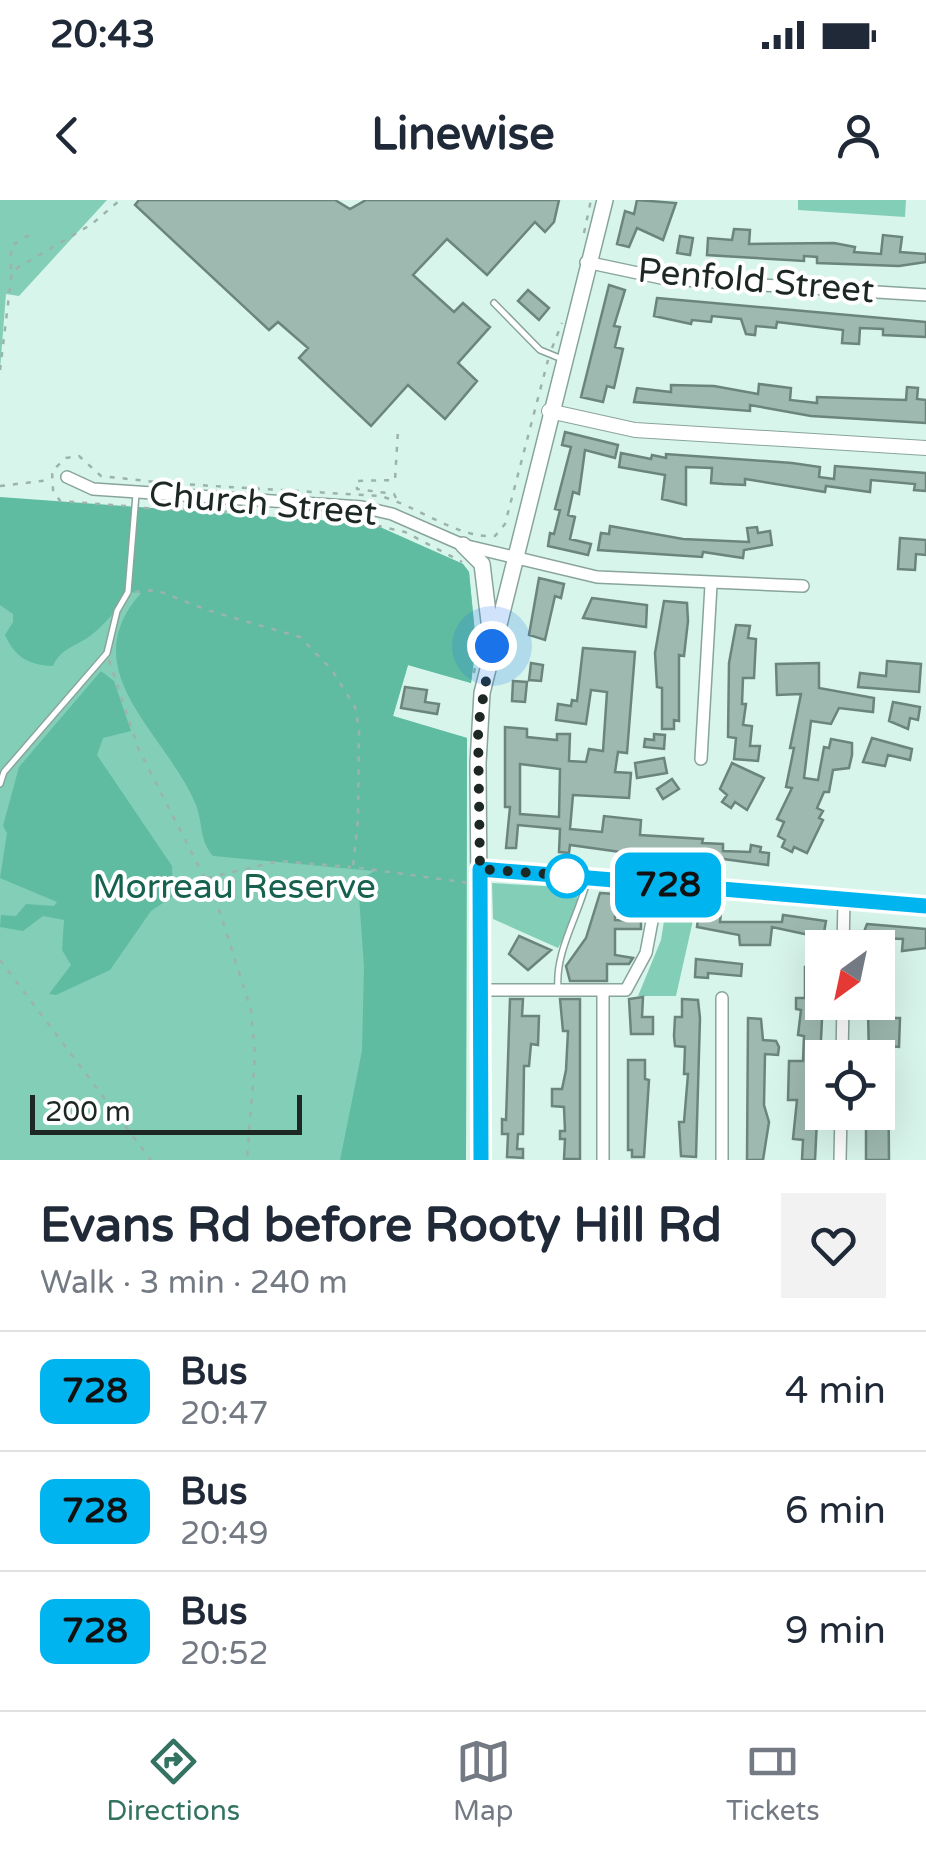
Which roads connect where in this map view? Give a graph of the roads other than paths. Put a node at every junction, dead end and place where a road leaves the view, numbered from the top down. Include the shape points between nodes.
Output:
1 (594, 200) edge
2 (605, 200) edge
3 (586, 262) junction
4 (926, 294) edge
5 (494, 303) dead end
6 (556, 357) junction
7 (550, 411) junction
8 (926, 448) edge
9 (67, 477) dead end
10 (136, 500) junction
11 (463, 545) junction
12 (515, 557) junction
13 (711, 585) junction
14 (803, 586) dead end
15 (492, 646) junction
16 (701, 759) dead end
17 (0, 784) edge
18 (475, 876) junction
19 (588, 878) junction
20 (659, 884) junction
21 (844, 900) junction
22 (926, 906) edge
23 (843, 930) edge
24 (480, 990) junction
25 (558, 991) junction
26 (604, 992) junction
27 (722, 998) dead end
28 (841, 1130) edge
29 (481, 1160) edge
30 (603, 1160) edge
31 (722, 1160) edge
32 (840, 1160) edge

1 - 3 main road
2 - 3 main road
3 - 4 street, Penfold Street via 666,279
3 - 6 main road
5 - 6 lane
6 - 7 main road
7 - 8 street via 635,430
7 - 12 main road
9 - 10 street, Church Street
10 - 11 street, Church Street via 362,507
10 - 17 lane via 128,592 116,611 108,654
11 - 12 street, Church Street
11 - 15 main road via 482,564
12 - 13 street, Church Street via 597,576
12 - 15 main road
13 - 14 street, Church Street
13 - 16 street
15 - 18 main road via 478,727
18 - 19 street
18 - 24 main road
19 - 20 street
19 - 25 lane via 559,957
20 - 21 street
20 - 26 street via 640,967 626,990
21 - 22 street
21 - 23 street
24 - 25 street
24 - 29 main road
25 - 26 street
26 - 30 street
27 - 31 street
28 - 32 street

